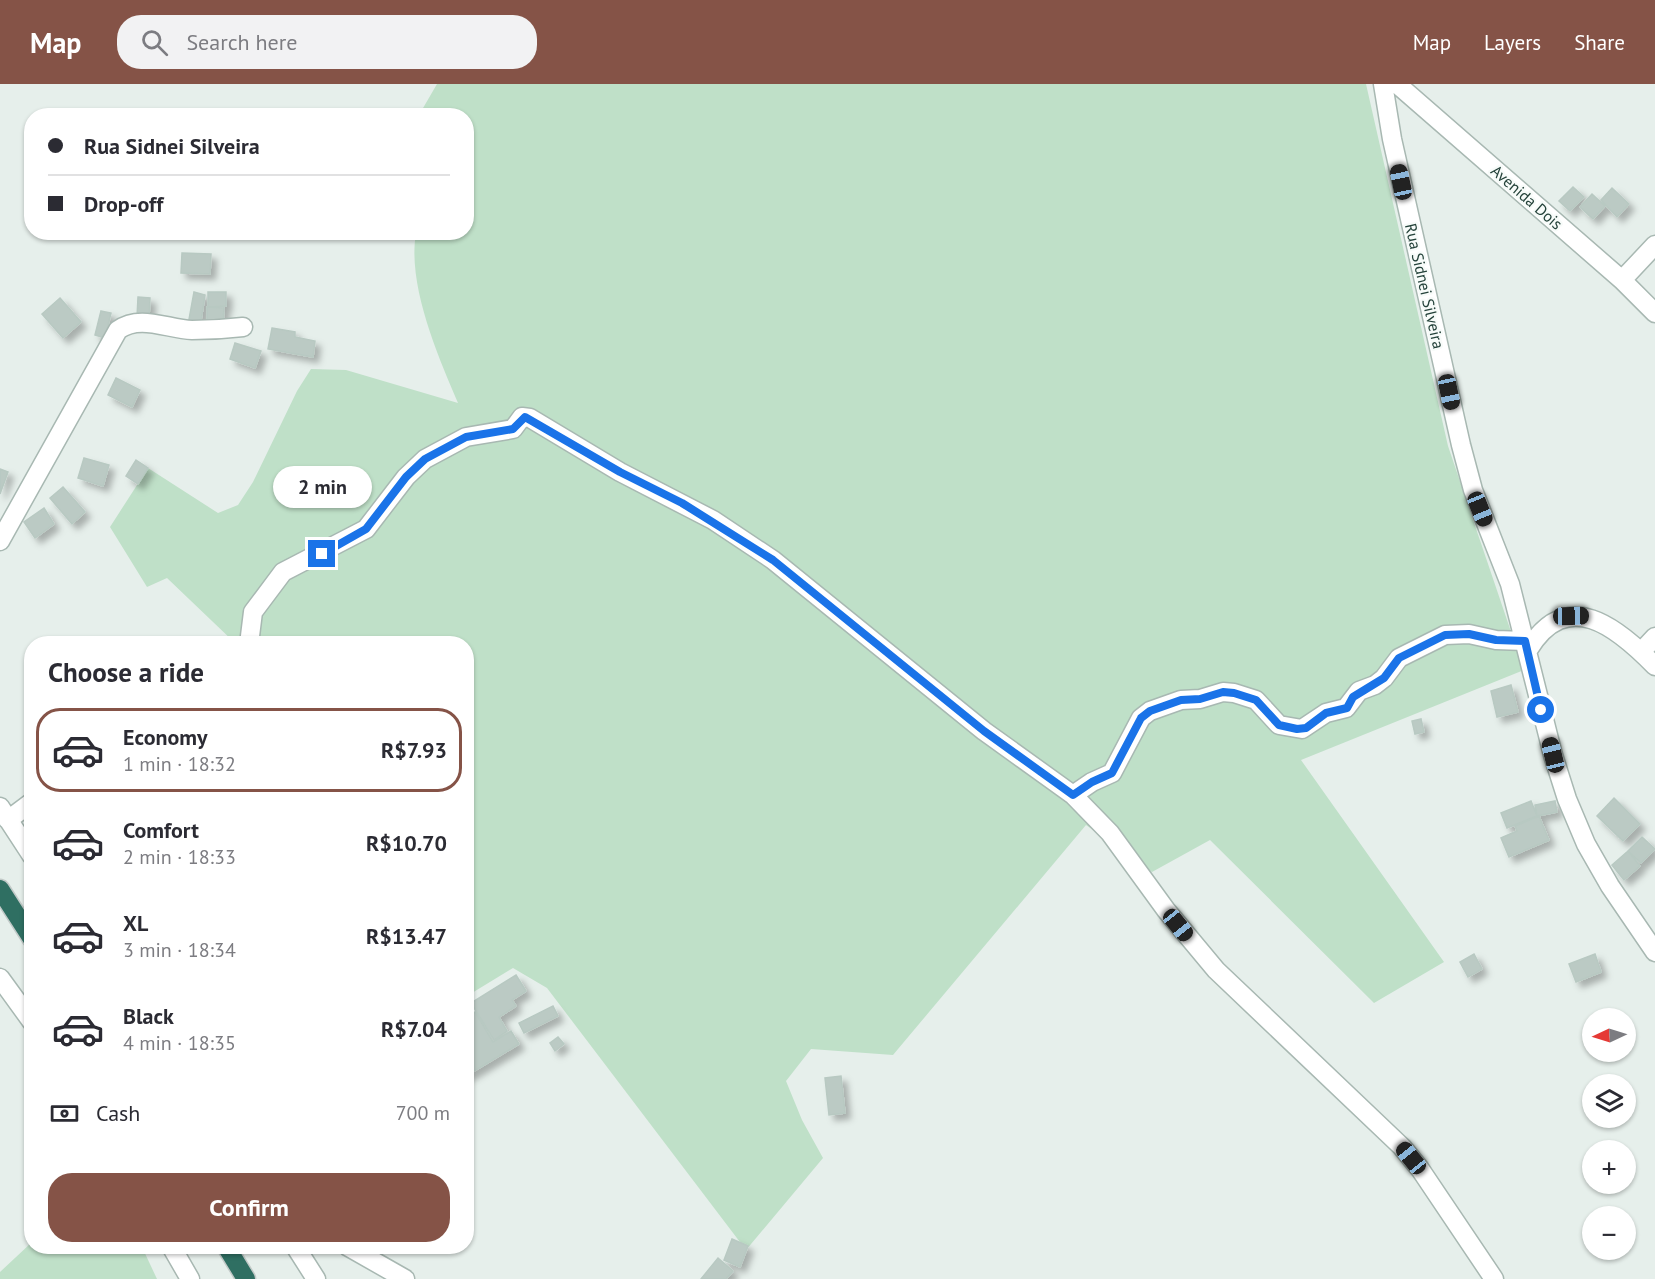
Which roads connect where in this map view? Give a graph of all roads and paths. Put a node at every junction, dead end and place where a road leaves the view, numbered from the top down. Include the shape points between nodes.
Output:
1 (1383, 84) edge
2 (1397, 84) edge
3 (1655, 245) edge
4 (1622, 280) junction
5 (1655, 313) edge
6 (243, 327) dead end
7 (0, 541) edge
8 (250, 636) edge
9 (1655, 637) edge
10 (1527, 646) junction
11 (1641, 652) junction
12 (1655, 666) edge
13 (1073, 795) junction
14 (24, 805) edge
15 (4, 814) edge
16 (24, 844) edge
17 (0, 889) edge
18 (24, 926) edge
19 (1655, 952) edge
20 (0, 978) edge
21 (24, 1011) edge
22 (176, 1254) edge
23 (231, 1254) edge
24 (300, 1254) edge
25 (361, 1254) edge
26 (190, 1279) edge
27 (246, 1279) edge
28 (316, 1279) edge
29 (405, 1279) edge
30 (1494, 1279) edge

1 - 10 street, Rua Sidnei Silveira via 1401,182 1464,456 1473,490 1510,584
2 - 4 street, Avenida Dois
3 - 4 street
4 - 5 street, Avenida Dois
6 - 7 street via 188,330 138,322 118,330
8 - 13 street via 253,612 283,572 366,529 425,459 466,437 513,429 525,417 703,514 773,560 984,731
9 - 11 street
10 - 11 street via 1552,623 1583,616 1609,626
10 - 13 street via 1469,634 1445,635 1399,658 1384,678 1353,697 1347,708 1323,714 1302,729 1279,725 1256,700 1234,693 1172,703 1141,718 1112,773
10 - 19 street, Rua Sidnei Silveira via 1567,799 1610,886
11 - 12 street
13 - 30 street via 1110,833 1216,970 1402,1147
14 - 15 street
15 - 16 street
17 - 18 highway
20 - 21 street
22 - 26 street
23 - 27 highway
24 - 28 street
25 - 29 street

